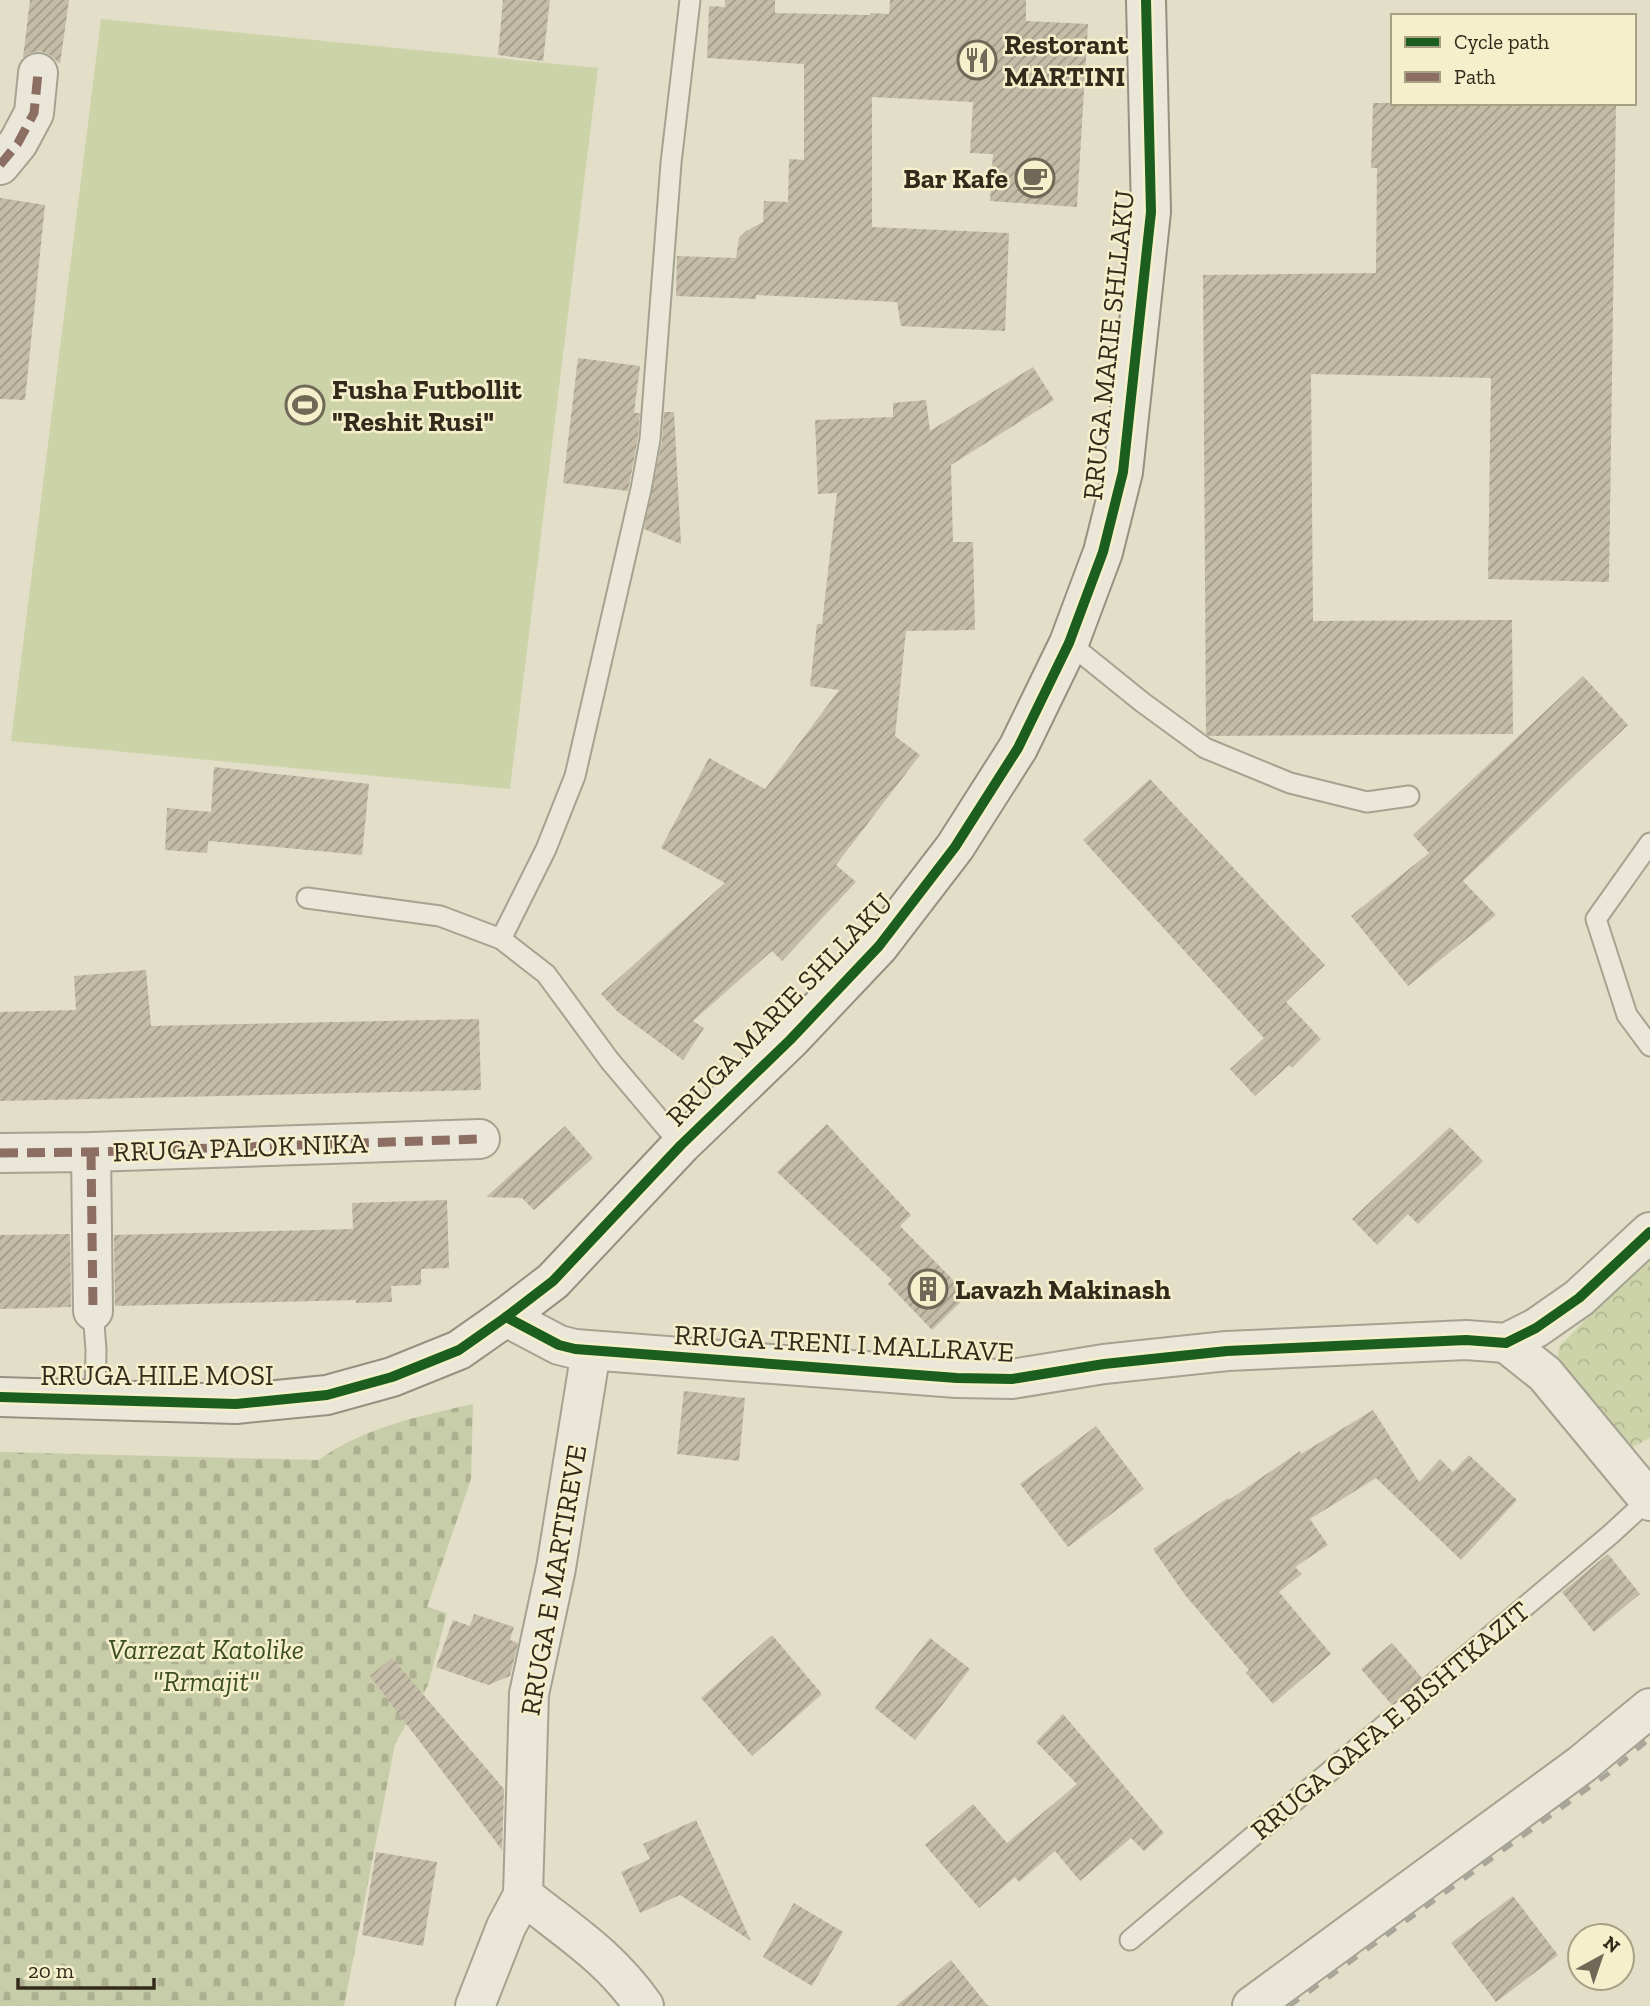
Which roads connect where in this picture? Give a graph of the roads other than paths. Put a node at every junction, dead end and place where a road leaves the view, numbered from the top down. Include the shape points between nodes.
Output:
1 (690, 0) edge
2 (1146, 0) edge
3 (38, 73) dead end
4 (0, 165) edge
5 (1069, 643) junction
6 (1409, 796) dead end
7 (1650, 842) edge
8 (307, 898) dead end
9 (502, 939) junction
10 (1650, 1046) edge
11 (480, 1139) dead end
12 (681, 1145) junction
13 (91, 1152) junction
14 (0, 1153) edge
15 (1650, 1232) edge
16 (93, 1311) joint
17 (506, 1317) junction
18 (1506, 1343) junction
19 (592, 1350) junction
20 (0, 1397) edge
21 (95, 1398) junction
22 (1649, 1500) edge
23 (1650, 1708) edge
24 (523, 1895) junction
25 (1130, 1940) dead end
26 (475, 2006) edge
27 (643, 2006) edge
28 (1252, 2006) edge

1 - 9 lane via 670,163 650,439 641,489 575,776
2 - 5 street, RRUGA MARIE SHLLAKU via 1151,212 1123,472 1103,552
3 - 4 street via 34,113
5 - 6 lane via 1205,748 1290,783 1367,802
5 - 12 street, RRUGA MARIE SHLLAKU via 1018,748 955,847 879,946
7 - 10 lane via 1595,919 1628,1015
8 - 9 lane, RRUGA MARIE SHLLAKU via 440,916
9 - 12 lane, RRUGA MARIE SHLLAKU via 546,974 610,1061
11 - 13 street, RRUGA PALOK NIKA
12 - 17 street, RRUGA MARIE SHLLAKU via 553,1280
13 - 14 street, RRUGA PALOK NIKA
13 - 16 street
15 - 18 street via 1579,1298
16 - 21 lane
17 - 19 street, RRUGA TRENI I MALLRAVE via 559,1345
17 - 21 street, RRUGA HILE MOSI via 459,1350 392,1377 327,1395 236,1404
18 - 19 street, RRUGA TRENI I MALLRAVE via 1466,1340 1227,1350 1012,1379
18 - 22 street, RRUGA QAFA E BISHTKAZIT via 1545,1374
19 - 24 street, RRUGA E MARTIREVE via 556,1568 529,1694
20 - 21 street, RRUGA HILE MOSI
22 - 25 lane, RRUGA QAFA E BISHTKAZIT
23 - 28 street via 1582,1764
24 - 26 street, RRUGA E MARTIREVE
24 - 27 street via 593,1947 626,1980

